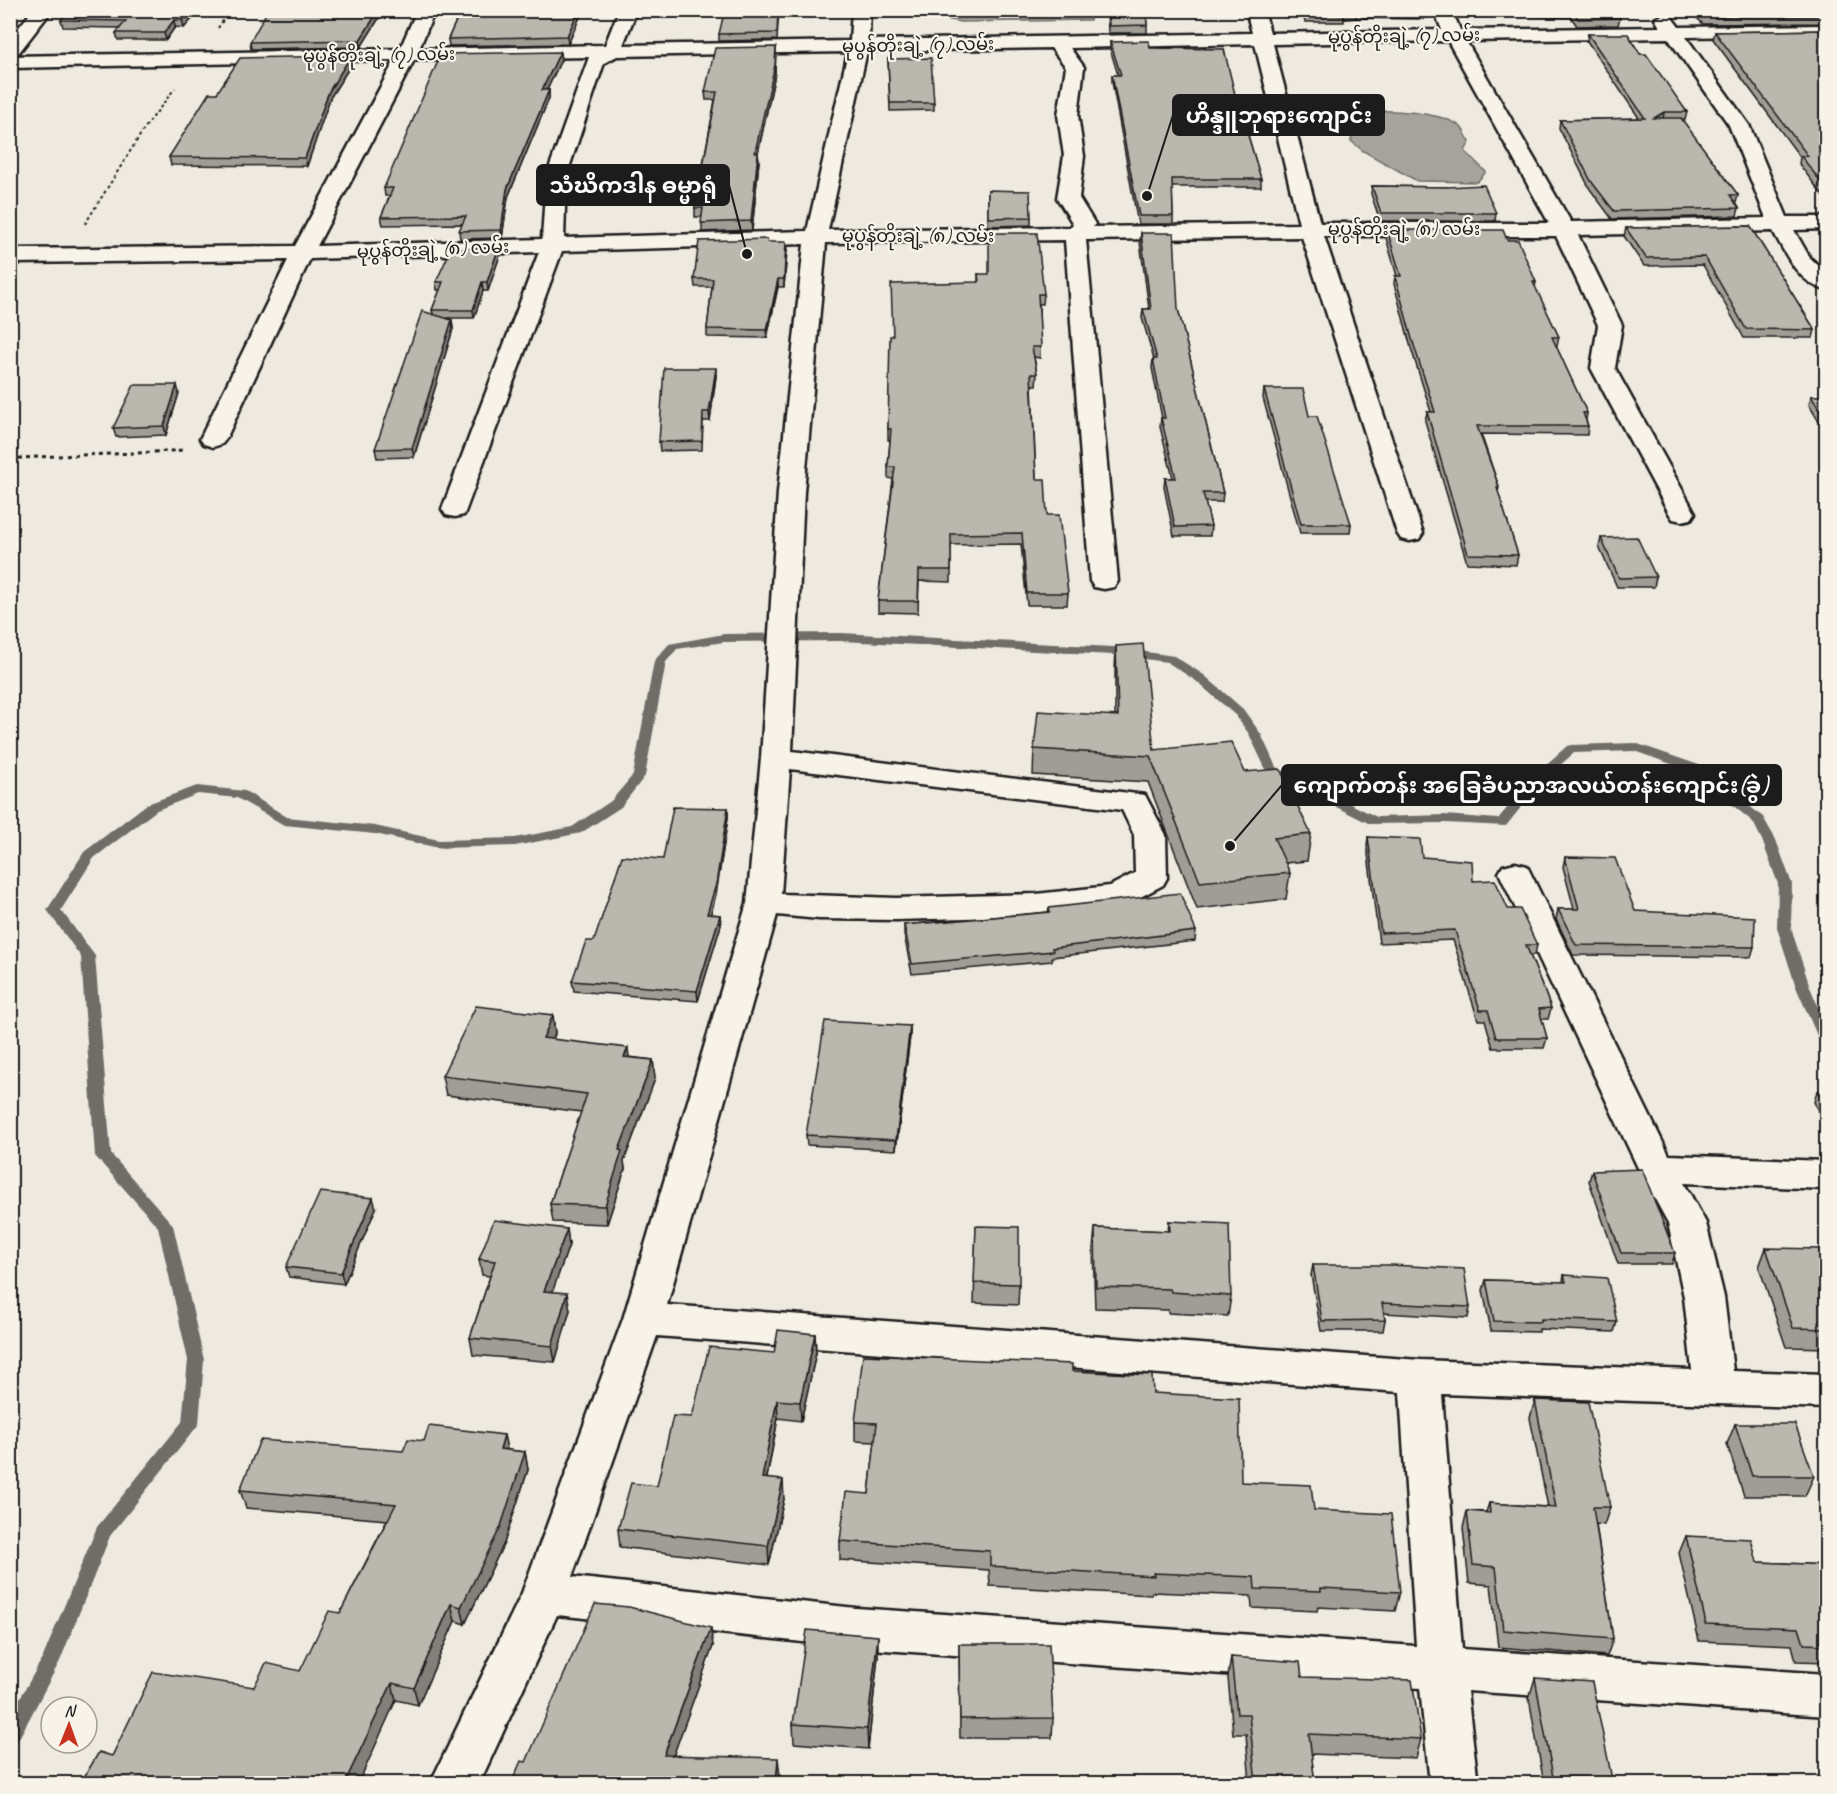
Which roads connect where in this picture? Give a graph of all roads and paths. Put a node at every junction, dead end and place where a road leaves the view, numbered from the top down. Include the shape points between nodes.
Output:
1 (43, 10) edge
2 (230, 10) edge
3 (426, 10) edge
4 (628, 10) edge
5 (861, 10) edge
6 (1256, 10) edge
7 (1443, 10) edge
8 (1657, 10) edge
9 (1827, 30) edge
10 (1673, 32) junction
11 (1453, 35) junction
12 (1263, 37) junction
13 (1056, 42) junction
14 (859, 46) junction
15 (10, 51) edge
16 (611, 52) junction
17 (407, 55) junction
18 (198, 58) junction
19 (10, 62) edge
20 (1827, 223) edge
21 (1779, 224) junction
22 (1564, 229) junction
23 (1311, 230) junction
24 (1075, 235) junction
25 (816, 237) junction
26 (553, 245) junction
27 (302, 253) junction
28 (66, 255) junction
29 (10, 256) edge
30 (1827, 283) edge
31 (213, 439) joint
32 (10, 459) edge
33 (455, 508) dead end
34 (1682, 513) dead end
35 (1410, 533) dead end
36 (1104, 581) dead end
37 (776, 758) junction
38 (1515, 873) dead end
39 (764, 903) junction
40 (1658, 1168) junction
41 (1827, 1175) edge
42 (643, 1319) junction
43 (1420, 1377) junction
44 (1714, 1387) junction
45 (1827, 1391) edge
46 (544, 1594) junction
47 (1441, 1670) junction
48 (1827, 1695) edge
49 (454, 1784) edge
50 (1454, 1784) edge

1 - 15 street
2 - 18 path
3 - 17 street
4 - 16 street
5 - 14 street
6 - 12 street
7 - 11 street
8 - 10 street
9 - 10 street, မုပွန်တိုးချဲ့ (၇) လမ်း
10 - 11 street, မုပွန်တိုးချဲ့ (၇) လမ်း
10 - 21 street via 1739,125
11 - 12 street, မုပွန်တိုးချဲ့ (၇) လမ်း
11 - 22 street
12 - 13 street, မုပွန်တိုးချဲ့ (၇) လမ်း
12 - 23 street
13 - 14 street, မုပွန်တိုးချဲ့ (၇) လမ်း
13 - 24 street via 1075,67 1068,115 1074,156 1068,198 1084,224
14 - 16 street, မုပွန်တိုးချဲ့ (၇) လမ်း
14 - 25 street
16 - 17 street, မုပွန်တိုးချဲ့ (၇) လမ်း
16 - 26 street via 596,60 556,177
17 - 18 street, မုပွန်တိုးချဲ့ (၇) လမ်း
17 - 27 street
18 - 19 street, မုပွန်တိုးချဲ့ (၇) လမ်း
18 - 28 path via 144,129
20 - 21 street, မုပွန်တိုးချဲ့ (၈) လမ်း
21 - 22 street, မုပွန်တိုးချဲ့ (၈) လမ်း
21 - 30 street via 1802,262
22 - 23 street, မုပွန်တိုးချဲ့ (၈) လမ်း
22 - 34 street via 1610,325 1603,368
23 - 24 street, မုပွန်တိုးချဲ့ (၈) လမ်း
23 - 35 street
24 - 25 street, မုပွန်တိုးချဲ့ (၈) လမ်း
24 - 36 street
25 - 26 street, မုပွန်တိုးချဲ့ (၈) လမ်း
25 - 37 street via 791,492
26 - 27 street, မုပွန်တိုးချဲ့ (၈) လမ်း
26 - 33 street
27 - 28 street, မုပွန်တိုးချဲ့ (၈) လမ်း
27 - 31 street
28 - 29 street, မုပွန်တိုးချဲ့ (၈) လမ်း
31 - 32 path via 176,452
37 - 39 street
37 - 39 street via 1134,802 1150,835 1151,878 1117,896 1036,905 874,909
38 - 40 street
39 - 42 street
40 - 41 street
40 - 44 street via 1687,1222 1704,1297
42 - 43 street
42 - 46 street
43 - 44 street
43 - 47 street
44 - 45 street
46 - 47 street via 856,1628
46 - 49 street
47 - 48 street
47 - 50 street

